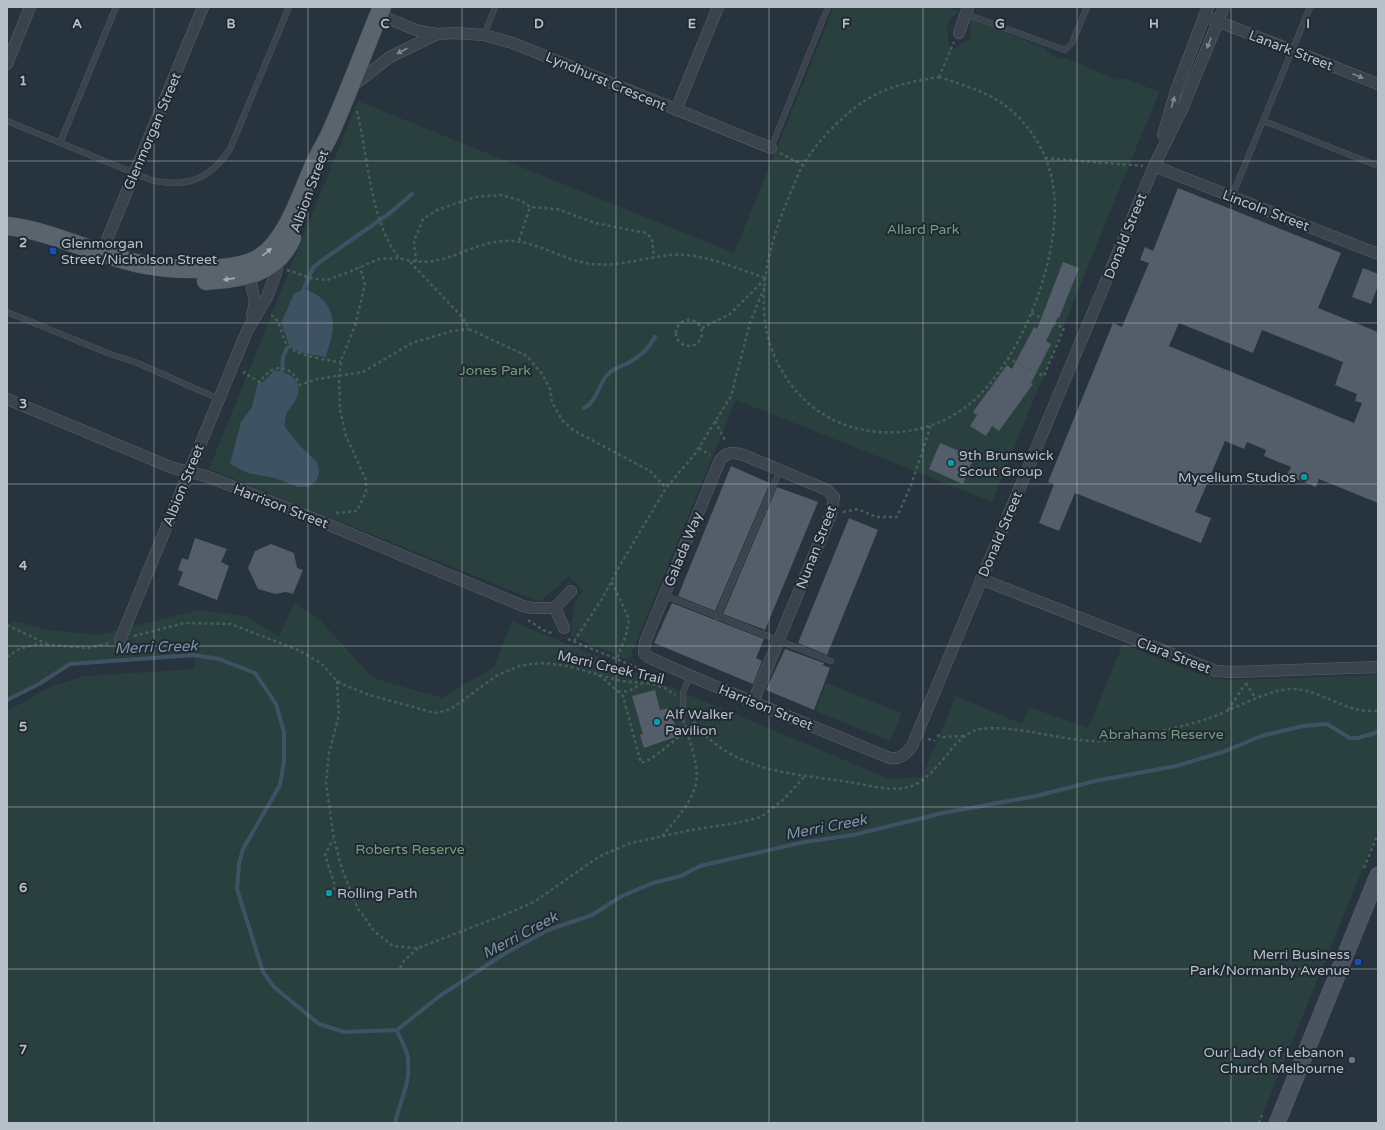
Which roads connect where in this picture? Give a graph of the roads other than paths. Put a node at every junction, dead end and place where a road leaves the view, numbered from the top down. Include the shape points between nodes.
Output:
1 (30, 7) edge
2 (116, 7) edge
3 (203, 7) edge
4 (289, 7) edge
5 (495, 7) edge
6 (717, 7) edge
7 (828, 7) edge
8 (1087, 7) edge
9 (1224, 7) edge
10 (1310, 7) edge
11 (967, 10) edge
12 (380, 11) edge
13 (1206, 12) edge
14 (1218, 22) junction
15 (959, 32) road end
16 (437, 34) junction
17 (484, 35) junction
18 (1292, 50) junction
19 (7, 64) edge
20 (1378, 84) edge
21 (347, 90) junction
22 (676, 110) junction
23 (7, 121) edge
24 (1264, 121) junction
25 (329, 136) junction
26 (60, 143) junction
27 (771, 148) joint
28 (1154, 166) junction
29 (1378, 166) edge
30 (134, 173) junction
31 (1232, 196) junction
32 (7, 226) edge
33 (101, 254) junction
34 (1378, 254) edge
35 (278, 260) junction
36 (248, 270) junction
37 (7, 312) edge
38 (248, 331) junction
39 (218, 399) junction
40 (7, 400) edge
41 (731, 452) joint
42 (780, 470) junction
43 (188, 472) junction
44 (981, 579) junction
45 (571, 591) dead end
46 (664, 595) junction
47 (555, 608) junction
48 (718, 617) junction
49 (560, 633) road end
50 (779, 639) junction
51 (120, 640) road end
52 (644, 653) joint
53 (832, 661) dead end
54 (1378, 667) edge
55 (690, 676) junction
56 (754, 702) junction
57 (683, 705) road end
58 (891, 758) joint
59 (1378, 875) edge
60 (1277, 1123) edge

1 - 19 street
2 - 26 lane
3 - 30 street, Glenmorgan Street
4 - 30 lane via 235,138 224,156 205,173 187,183 171,184
5 - 17 lane
6 - 22 street
7 - 27 lane
8 - 11 lane via 1072,44 1065,50
9 - 14 street, Donald Street
10 - 18 lane
11 - 15 street
12 - 16 street, Lyndhurst Crescent via 419,31
12 - 21 main road, Albion Street
13 - 14 street, Lanark Street
28 -> 13 street, Donald Street via 1177,88
14 - 18 street, Lanark Street
14 -> 28 street, Donald Street via 1183,107
16 - 17 street, Lyndhurst Crescent
16 -> 21 street, Lyndhurst Crescent via 390,57
17 - 22 street, Lyndhurst Crescent via 548,57
18 -> 20 street, Lanark Street
18 - 24 lane
21 - 25 main road, Albion Street
22 - 27 street, Lyndhurst Crescent
23 - 26 lane
24 - 29 lane
24 - 31 lane
25 - 35 main road, Albion Street via 291,241
36 -> 25 main road, Albion Street via 281,236
26 - 30 lane
28 - 31 street, Lincoln Street
28 - 44 street, Donald Street
30 - 33 street, Glenmorgan Street
31 - 34 street, Lincoln Street
32 - 33 main road via 36,230
33 - 36 main road via 167,268
35 - 36 main road via 268,267
35 - 38 street, Albion Street via 267,297
36 - 38 street, Albion Street via 255,302
37 - 39 lane via 135,362
38 - 39 street, Albion Street
39 - 43 street, Albion Street
40 - 43 street, Harrison Street
41 - 42 street, Nunan Street
41 - 46 street, Galada Way via 720,460
42 - 48 lane
42 - 50 street, Nunan Street via 827,490 834,496 831,514
43 - 47 street, Harrison Street via 206,476 308,516 523,606
43 - 51 street, Albion Street
44 - 54 street, Clara Street via 1209,670 1245,677
44 - 58 street, Donald Street via 912,746 901,757
45 - 47 street
46 - 48 lane
46 - 52 street, Galada Way via 645,642
47 - 49 street
48 - 50 lane
50 - 53 lane
50 - 56 street, Nunan Street
52 - 55 street, Harrison Street
55 - 56 street, Harrison Street
55 - 57 lane via 683,692
56 - 58 street, Harrison Street
59 - 60 main road

